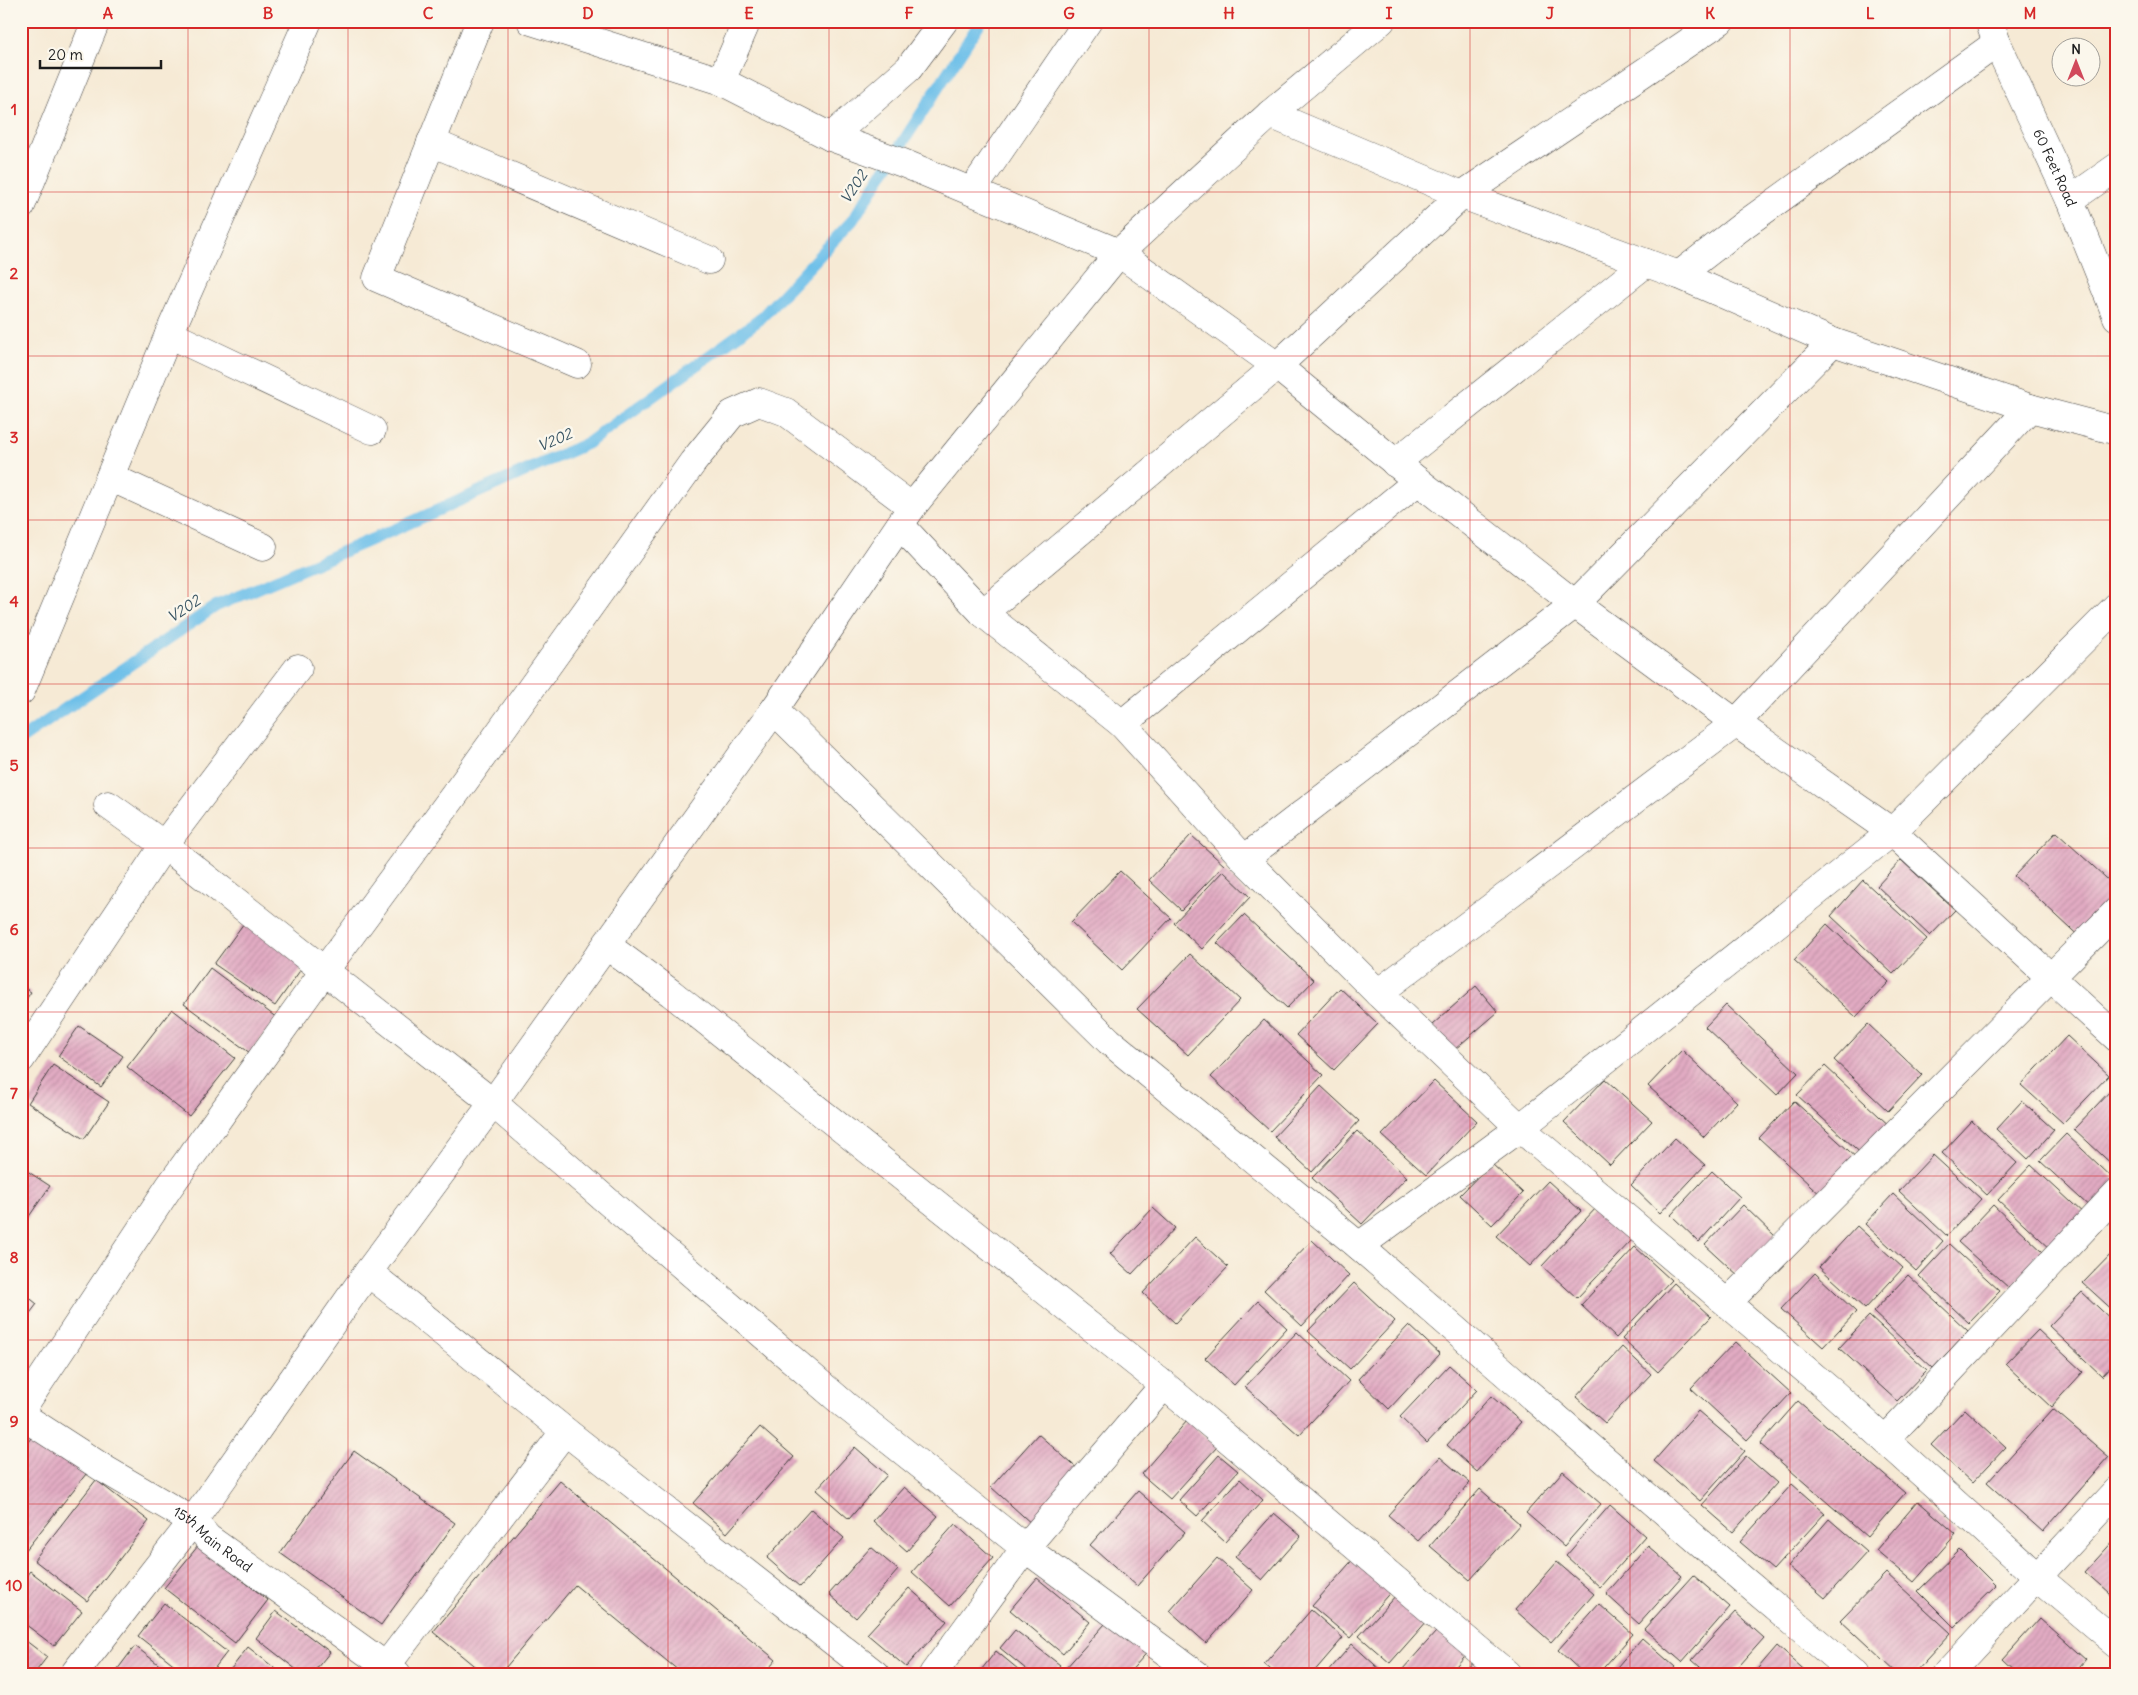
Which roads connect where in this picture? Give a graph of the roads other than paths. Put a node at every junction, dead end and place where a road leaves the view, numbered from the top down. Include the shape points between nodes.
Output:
1 (96, 21) edge
2 (308, 21) edge
3 (480, 21) edge
4 (531, 21) edge
5 (747, 21) edge
6 (944, 21) edge
7 (1088, 21) edge
8 (1382, 21) edge
9 (1720, 21) edge
10 (1993, 32) edge
11 (721, 81) junction
12 (1270, 114) junction
13 (831, 137) junction
14 (431, 142) junction
15 (2117, 167) edge
16 (972, 191) junction
17 (1462, 195) junction
18 (2070, 200) junction
19 (21, 206) edge
20 (1119, 253) junction
21 (709, 260) dead end
22 (1646, 263) junction
23 (1678, 275) junction
24 (2117, 317) edge
25 (169, 334) junction
26 (1833, 342) junction
27 (577, 364) dead end
28 (1277, 366) junction
29 (2030, 408) junction
30 (372, 430) dead end
31 (2117, 431) edge
32 (1395, 462) junction
33 (110, 477) junction
34 (1418, 481) junction
35 (906, 516) junction
36 (264, 547) dead end
37 (1575, 604) junction
38 (2117, 606) edge
39 (983, 613) junction
40 (298, 668) dead end
41 (21, 692) edge
42 (774, 710) junction
43 (1736, 723) junction
44 (1122, 724) junction
45 (108, 805) dead end
46 (1892, 832) junction
47 (164, 845) junction
48 (1244, 859) junction
49 (2117, 911) edge
50 (606, 945) junction
51 (325, 970) junction
52 (2051, 978) junction
53 (1378, 993) junction
54 (2117, 1038) edge
55 (21, 1060) edge
56 (493, 1103) junction
57 (1520, 1128) junction
58 (2117, 1192) edge
59 (1359, 1246) junction
60 (368, 1272) junction
61 (1728, 1302) junction
62 (1164, 1385) junction
63 (21, 1410) edge
64 (21, 1415) edge
65 (566, 1431) junction
66 (1886, 1439) junction
67 (2117, 1491) edge
68 (193, 1521) junction
69 (1025, 1548) junction
70 (2036, 1576) junction
71 (2117, 1644) edge
72 (388, 1671) edge
73 (74, 1674) edge
74 (875, 1674) edge
75 (933, 1674) edge
76 (1196, 1674) edge
77 (1507, 1674) edge
78 (1855, 1674) edge
79 (1947, 1674) edge

1 - 19 street
2 - 25 street
3 - 14 street
4 - 11 street
5 - 11 street
6 - 13 street via 909,68
7 - 16 street
8 - 12 street
9 - 17 street
10 - 18 street, 60 Feet Road
10 - 23 street
11 - 13 street
12 - 17 street
12 - 20 street
13 - 16 street
14 - 21 street
14 - 27 street via 377,278
15 - 18 street
16 - 20 street
17 - 22 street
17 - 28 street
18 - 24 street, 60 Feet Road
20 - 28 street
20 - 35 street
22 - 23 street
22 - 32 street
23 - 26 street
25 - 30 street
25 - 33 street
26 - 29 street
26 - 37 street
28 - 32 street
28 - 39 street
29 - 31 street
29 - 43 street
32 - 34 street
33 - 36 street
33 - 41 street
34 - 37 street
34 - 44 street
35 - 39 street
35 - 42 street
35 - 51 street via 786,412 759,402 732,414 693,462
37 - 43 street
37 - 48 street
38 - 46 street
39 - 44 street
40 - 47 street
42 - 50 street
42 - 59 street via 1109,1041
43 - 46 street
43 - 53 street
44 - 48 street
45 - 47 street
46 - 52 street
46 - 57 street
47 - 51 street
47 - 55 street
48 - 53 street
49 - 52 street
50 - 56 street
50 - 62 street via 671,993
51 - 56 street
51 - 63 street via 169,1187
52 - 54 street
52 - 61 street
53 - 57 street
56 - 60 street
56 - 69 street via 845,1405
57 - 59 street
57 - 61 street
58 - 66 street
59 - 78 street
60 - 65 street
60 - 68 street
61 - 66 street
62 - 69 street
62 - 77 street
64 - 68 street, 15th Main Road
65 - 72 street
65 - 74 street
66 - 70 street
67 - 70 street
68 - 72 street, 15th Main Road via 208,1538
68 - 73 street
69 - 75 street
69 - 76 street
70 - 71 street
70 - 79 street

